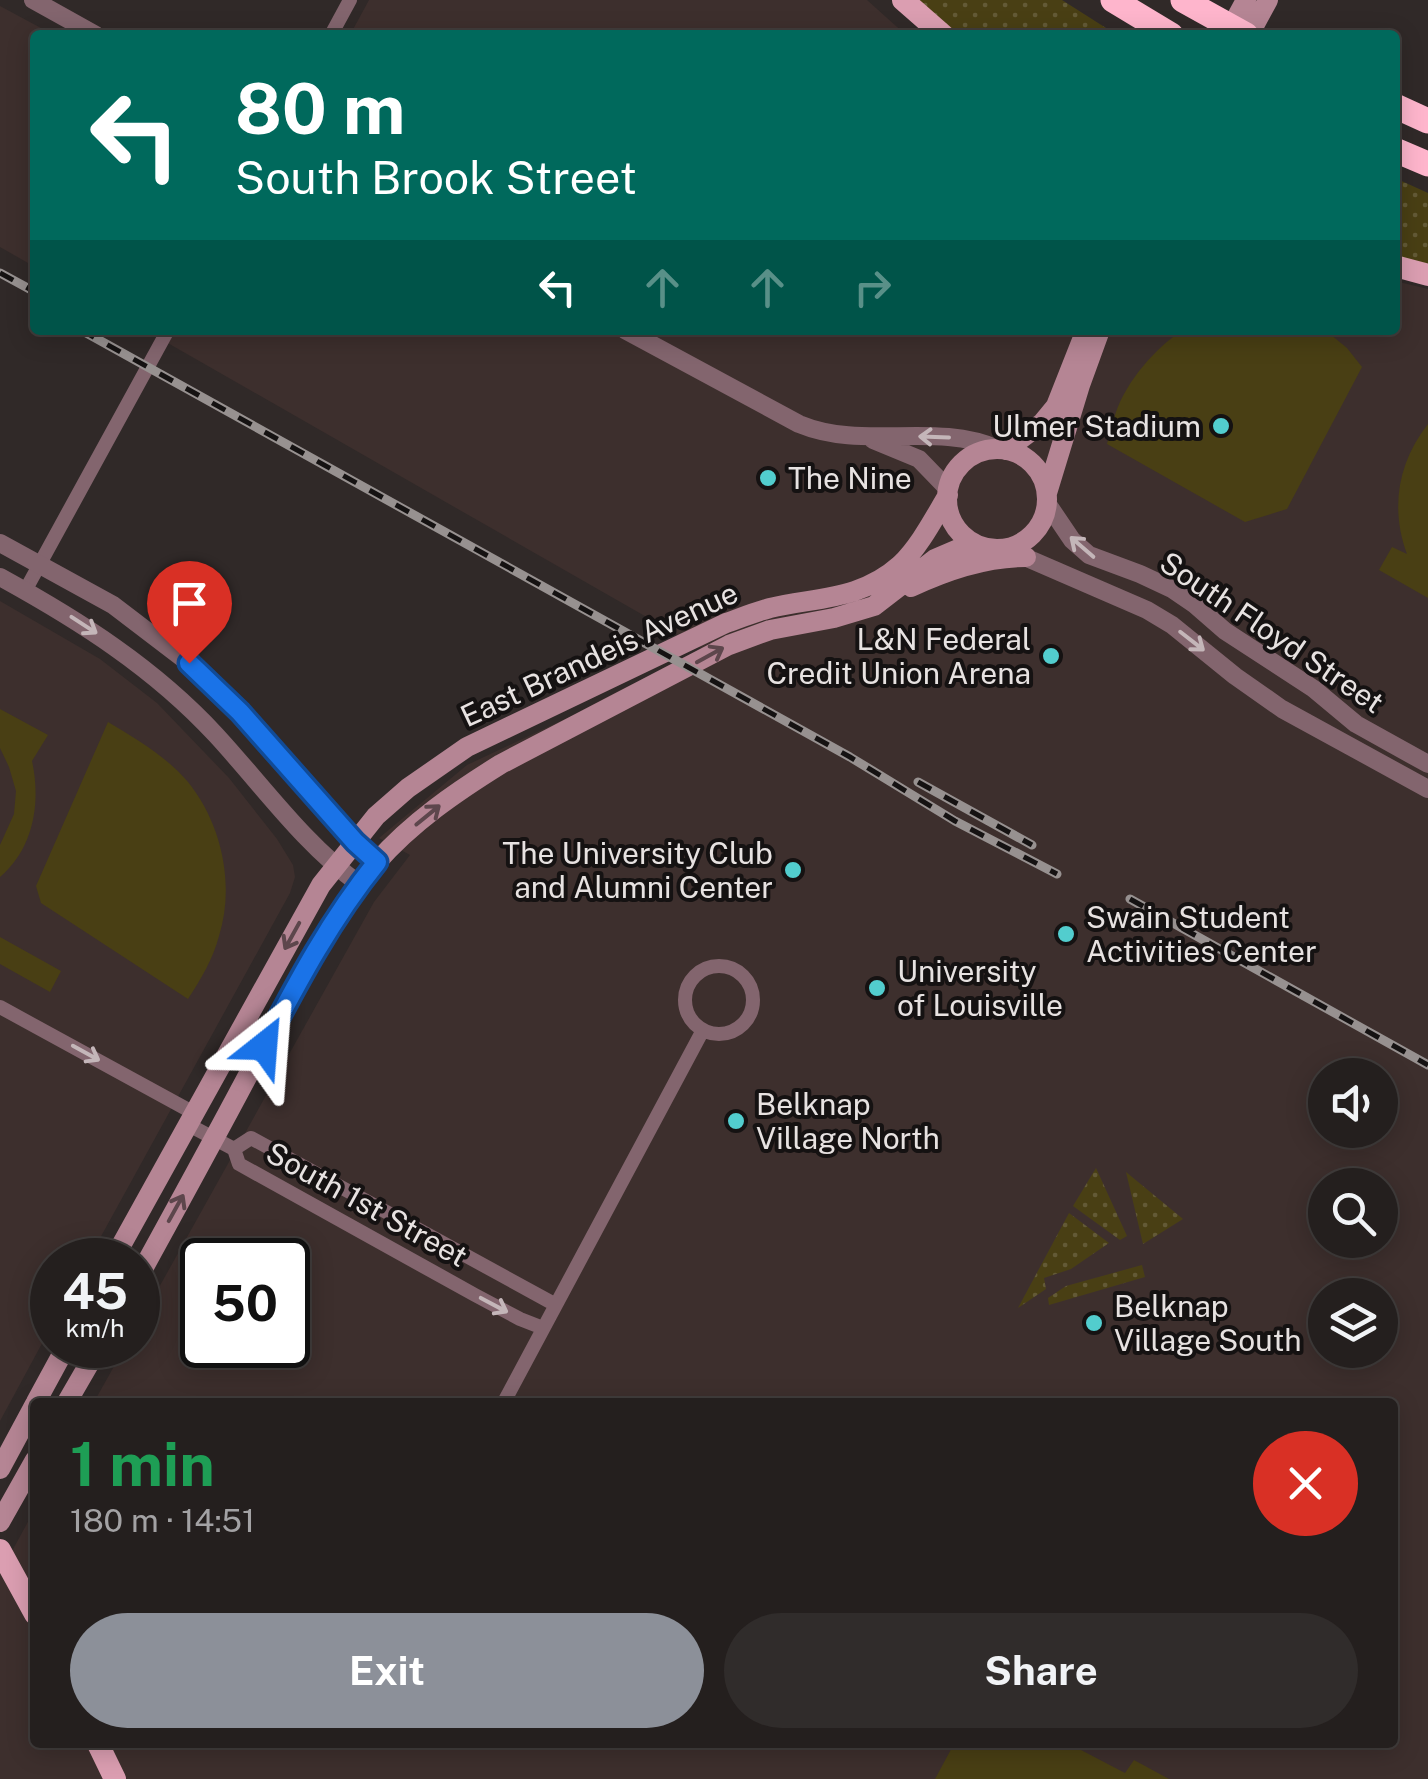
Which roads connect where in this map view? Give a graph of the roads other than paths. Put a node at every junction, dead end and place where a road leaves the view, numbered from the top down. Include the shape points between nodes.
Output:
1 (33, 0) edge
2 (350, 0) edge
3 (903, 0) edge
4 (1113, 0) edge
5 (1246, 0) edge
6 (1268, 0) edge
7 (1187, 2) edge
8 (87, 30) edge
9 (333, 30) edge
10 (937, 30) edge
11 (1163, 30) edge
12 (1230, 30) edge
13 (1239, 30) edge
14 (1251, 30) edge
15 (1400, 108) edge
16 (1428, 121) edge
17 (1400, 152) edge
18 (1428, 164) edge
19 (1400, 267) edge
20 (1428, 275) edge
21 (165, 335) edge
22 (634, 335) edge
23 (1084, 335) edge
24 (1098, 335) edge
25 (868, 438) junction
26 (1002, 449) junction
27 (948, 492) junction
28 (1047, 498) junction
29 (0, 542) edge
30 (980, 546) junction
31 (1004, 548) junction
32 (1026, 557) junction
33 (40, 564) junction
34 (0, 577) edge
35 (25, 590) junction
36 (882, 601) junction
37 (1428, 764) edge
38 (1428, 789) edge
39 (355, 842) junction
40 (377, 862) junction
41 (334, 866) junction
42 (359, 884) junction
43 (0, 1007) edge
44 (703, 1030) junction
45 (190, 1118) junction
46 (215, 1138) junction
47 (234, 1148) junction
48 (125, 1238) edge
49 (160, 1238) edge
50 (550, 1316) junction
51 (54, 1368) edge
52 (87, 1368) edge
53 (38, 1398) edge
54 (69, 1398) edge
55 (506, 1398) edge
56 (30, 1412) edge
57 (0, 1468) edge
58 (30, 1469) edge
59 (0, 1522) edge
60 (0, 1550) edge
61 (30, 1605) edge
62 (100, 1748) edge
63 (115, 1779) edge

1 - 8 street
2 - 9 street
3 - 10 main road
4 - 11 highway
5 - 12 main road
6 - 14 main road
7 - 13 highway
15 - 16 highway
17 - 18 highway
19 - 20 main road
21 - 33 street
22 - 25 street via 799,424
23 - 26 main road via 1056,406
24 - 28 main road
26 -> 25 street via 956,437
25 - 27 street via 919,459
26 - 27 main road via 963,462
26 - 28 main road via 1031,462
27 - 30 main road via 952,520
27 - 39 main road, East Brandeis Avenue via 905,559 879,580 726,624 468,747 408,788
28 - 31 main road via 1033,534
37 -> 28 street, South Floyd Street via 1356,724 1172,590 1089,555
29 - 33 street
30 - 31 main road
30 - 36 main road, East Brandeis Avenue via 935,558
31 - 32 street, South Floyd Street
32 - 36 main road via 949,570
32 -> 38 street, South Floyd Street via 1147,610 1282,710
33 - 35 street
33 - 39 street via 113,605 189,663
34 - 35 street
35 -> 41 street via 84,624 176,694
40 -> 36 main road, East Brandeis Avenue via 421,820 502,764 729,645
39 - 40 street
39 - 41 main road, East Brandeis Avenue
40 - 42 main road, East Brandeis Avenue
41 - 42 street
41 -> 45 main road, East Brandeis Avenue
42 - 46 main road, East Brandeis Avenue via 300,976
43 -> 45 street
44 - 44 street via 724,1034 750,1016 754,994 734,968 701,970 688,986 685,1006
44 - 50 street
45 - 46 street
45 - 48 main road, East Brandeis Avenue
46 - 47 street
49 -> 46 main road, East Brandeis Avenue
47 - 50 street, South 1st Street via 251,1138
47 -> 50 street, South 1st Street via 239,1164 520,1320
50 - 55 street
51 - 53 main road
52 - 54 main road
56 - 57 main road
58 - 59 main road
60 - 61 main road
62 - 63 main road

